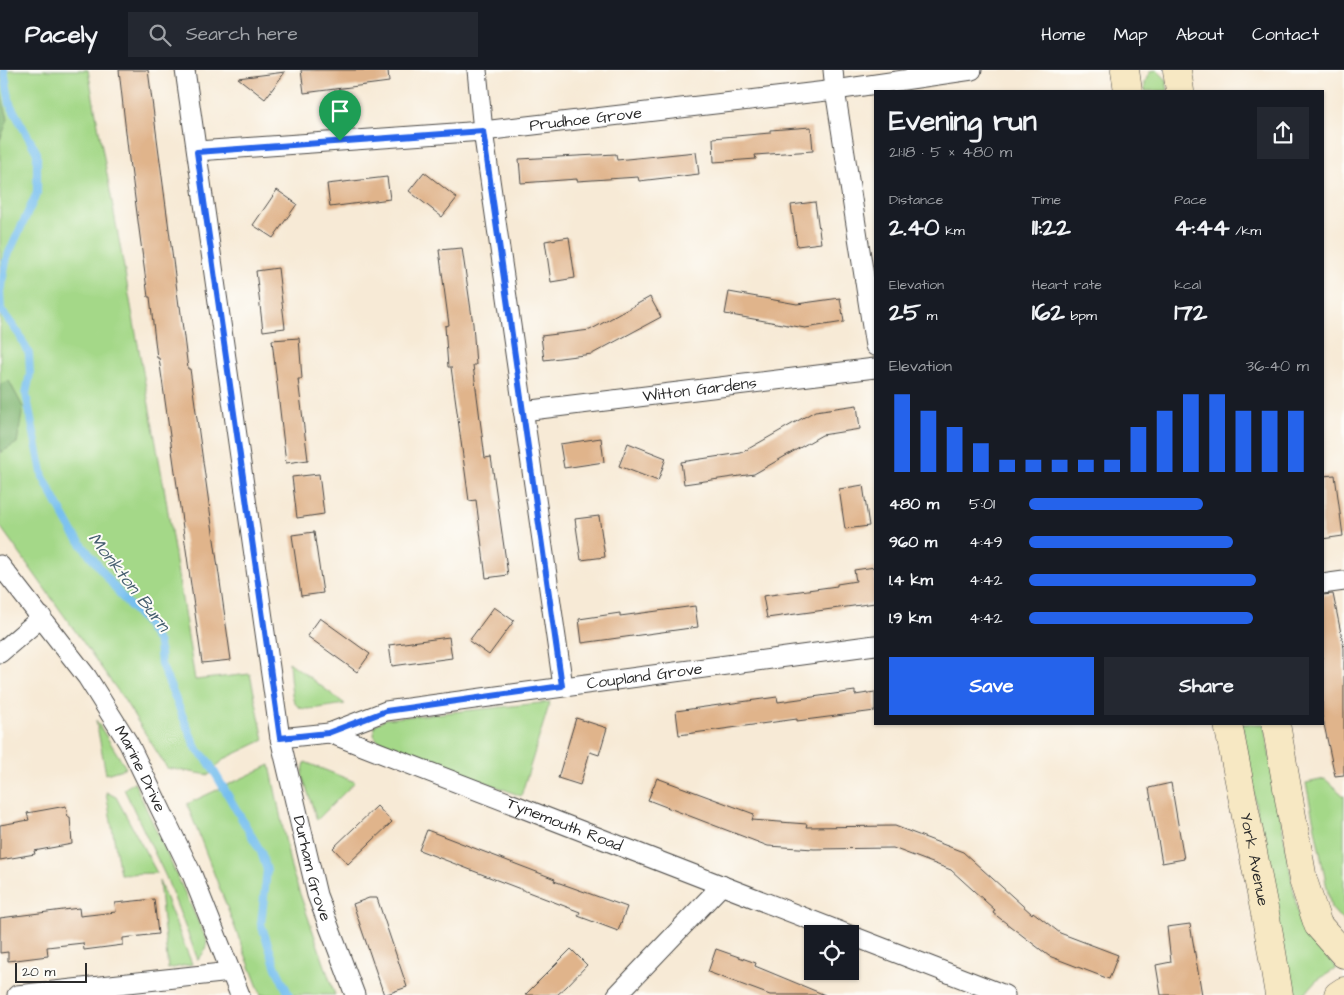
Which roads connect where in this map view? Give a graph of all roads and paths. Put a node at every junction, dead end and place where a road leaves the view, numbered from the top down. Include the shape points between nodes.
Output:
1 (186, 70) edge
2 (477, 70) edge
3 (833, 70) edge
4 (972, 70) edge
5 (1125, 70) edge
6 (1177, 70) edge
7 (835, 90) junction
8 (1128, 90) edge
9 (1180, 90) edge
10 (483, 131) junction
11 (197, 152) junction
12 (874, 340) edge
13 (874, 368) edge
14 (523, 411) junction
15 (0, 565) edge
16 (1344, 581) edge
17 (1324, 584) edge
18 (42, 617) junction
19 (874, 645) edge
20 (0, 653) edge
21 (562, 686) junction
22 (1228, 725) edge
23 (1276, 725) edge
24 (328, 733) junction
25 (280, 738) junction
26 (722, 886) junction
27 (824, 925) edge
28 (859, 938) edge
29 (1344, 954) edge
30 (231, 972) junction
31 (1344, 991) edge
32 (17, 995) edge
33 (240, 995) edge
34 (355, 995) edge
35 (617, 995) edge
36 (1006, 995) edge
37 (1279, 995) edge
38 (1338, 995) edge

1 - 11 street, Durham Grove
2 - 10 street
3 - 7 street
4 - 7 street, Prudhoe Grove
5 - 8 main road
6 - 9 main road
7 - 10 street, Prudhoe Grove
7 - 12 street
10 - 11 street, Prudhoe Grove
10 - 14 street
11 - 25 street, Durham Grove
13 - 14 street, Witton Gardens
14 - 21 street
15 - 18 street, Marine Drive
16 - 17 street
18 - 20 street
18 - 30 street, Marine Drive via 87,677 129,744 191,872
19 - 21 street, Coupland Grove
21 - 24 street, Coupland Grove via 386,711
22 - 37 main road, York Avenue
23 - 29 main road via 1303,880 1318,925
24 - 25 street, Tynemouth Road
24 - 26 street, Tynemouth Road
25 - 34 street, Durham Grove via 317,895
26 - 27 street, Tynemouth Road
26 - 35 street
28 - 36 street, Tynemouth Road
30 - 32 street
30 - 33 street, Marine Drive
31 - 38 main road

